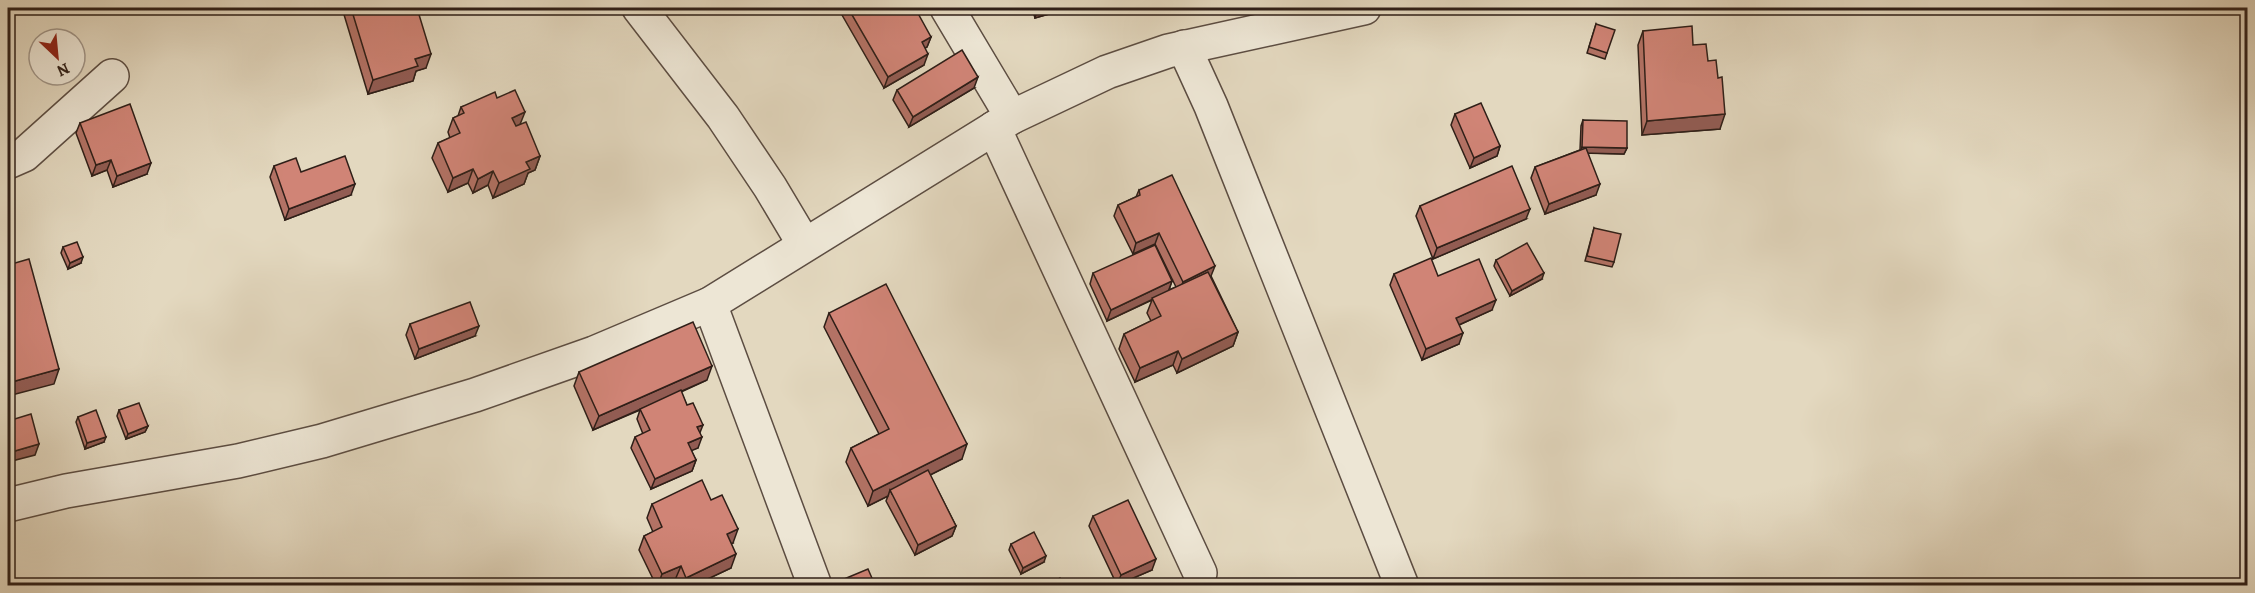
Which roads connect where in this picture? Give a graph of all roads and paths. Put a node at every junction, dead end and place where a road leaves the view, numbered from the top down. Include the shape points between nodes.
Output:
1 (639, 8) edge
2 (947, 8) edge
3 (1364, 8) edge
4 (1184, 47) junction
5 (112, 76) dead end
6 (1003, 122) junction
7 (8, 162) edge
8 (804, 244) junction
9 (710, 304) junction
10 (8, 506) edge
11 (1200, 573) dead end
12 (815, 585) edge
13 (1402, 585) edge

1 - 8 street via 723,117
2 - 6 street
3 - 4 street
4 - 6 street via 1107,72
4 - 13 street
5 - 7 street via 24,154
6 - 8 street
6 - 11 street
8 - 9 street
9 - 10 street via 584,357 322,441
9 - 12 street

